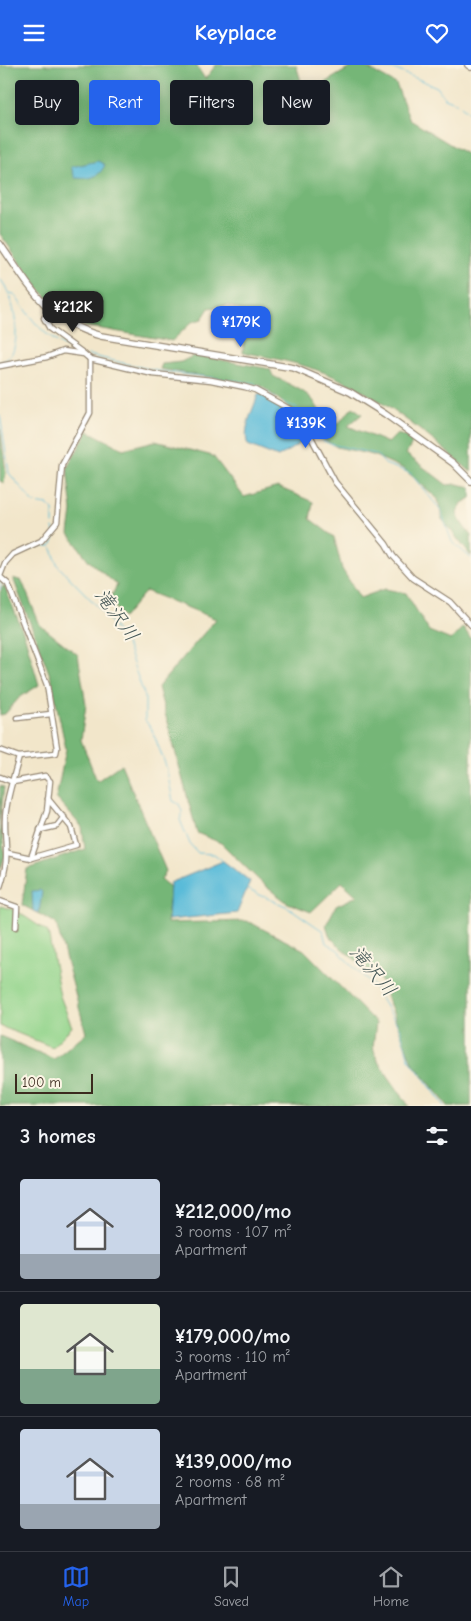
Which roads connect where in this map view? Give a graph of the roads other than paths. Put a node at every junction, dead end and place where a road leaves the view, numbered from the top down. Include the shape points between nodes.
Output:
1 (0, 244) edge
2 (50, 311) junction
3 (84, 354) junction
4 (90, 359) junction
5 (0, 366) edge
6 (471, 481) edge
7 (0, 577) edge
8 (471, 625) edge
9 (51, 714) junction
10 (17, 718) dead end
11 (0, 750) edge
12 (19, 757) junction
13 (0, 777) edge
14 (13, 781) junction
15 (48, 799) junction
16 (64, 817) junction
17 (40, 830) junction
18 (8, 853) junction
19 (31, 858) junction
20 (0, 887) edge
21 (0, 901) edge
22 (16, 927) dead end

1 - 2 street
2 - 3 street via 44,317 50,329
2 - 6 street via 82,331 101,336 294,368 350,392 413,433
3 - 4 street
3 - 5 street via 63,351
4 - 7 street via 90,413 62,465 57,522 34,546 13,554 5,563
4 - 8 street via 153,374 245,387 295,412 335,483 393,556 413,578 450,602
7 - 9 street via 8,584 47,685
9 - 10 street
9 - 12 street via 56,753
11 - 12 street
12 - 14 street
13 - 14 street
14 - 15 street via 45,776 50,781
14 - 18 street via 5,820
15 - 16 street
15 - 17 street
16 - 17 street via 57,827
16 - 19 street via 76,845
17 - 19 street
18 - 19 street
18 - 20 street
21 - 22 street via 17,907

